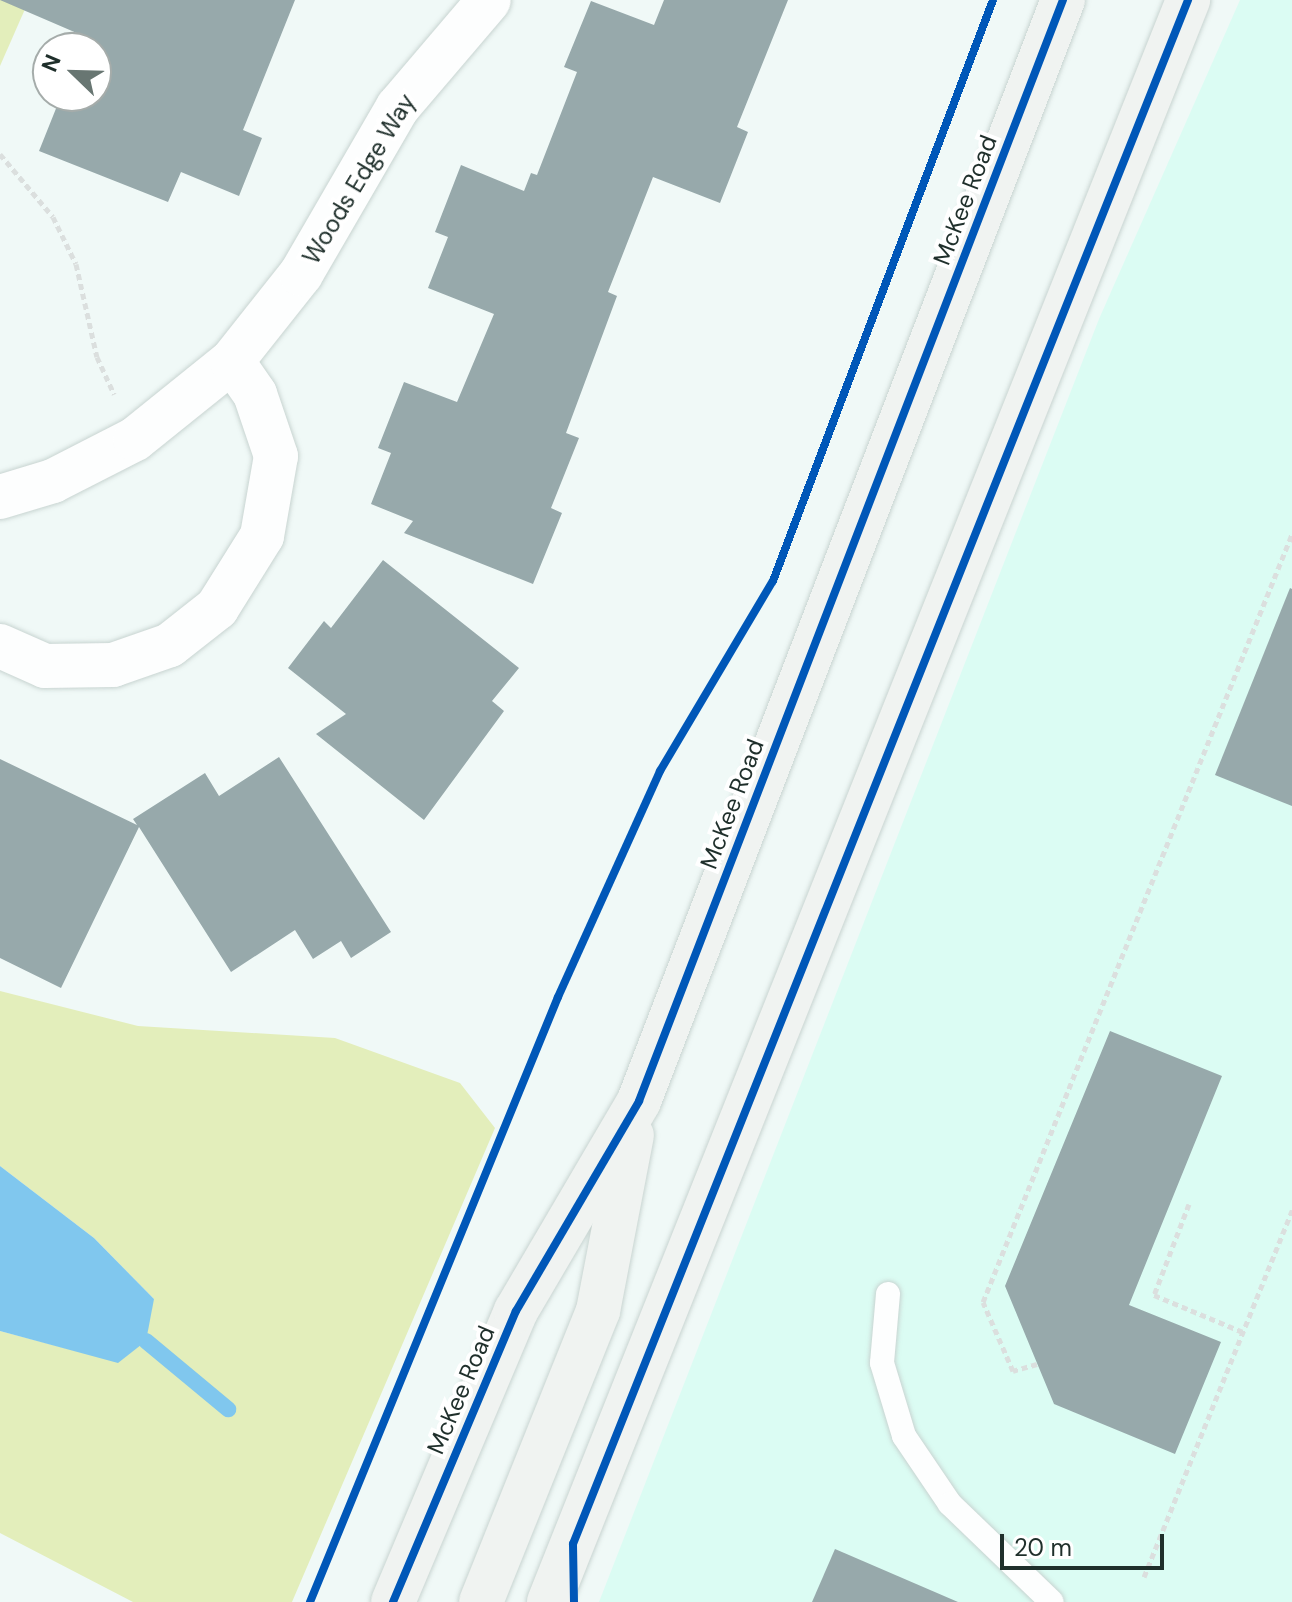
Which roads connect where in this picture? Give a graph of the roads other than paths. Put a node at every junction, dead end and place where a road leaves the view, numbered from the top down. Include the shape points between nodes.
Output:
1 (489, 0) edge
2 (1063, 0) edge
3 (1188, 0) edge
4 (232, 361) junction
5 (0, 497) edge
6 (0, 646) edge
7 (639, 1101) junction
8 (888, 1294) dead end
9 (393, 1602) edge
10 (481, 1602) edge
11 (549, 1602) edge
12 (1052, 1602) edge

1 - 4 street, Woods Edge Way via 398,107 301,274
2 - 7 main road, McKee Road
3 - 11 main road
4 - 5 street, Woods Edge Way via 135,439 53,481
4 - 6 street via 255,394 276,456 262,536 217,608 170,645 113,665 45,666
7 - 9 main road, McKee Road via 516,1311
7 - 10 main road via 598,1311
8 - 12 lane via 882,1363 904,1436 950,1504

